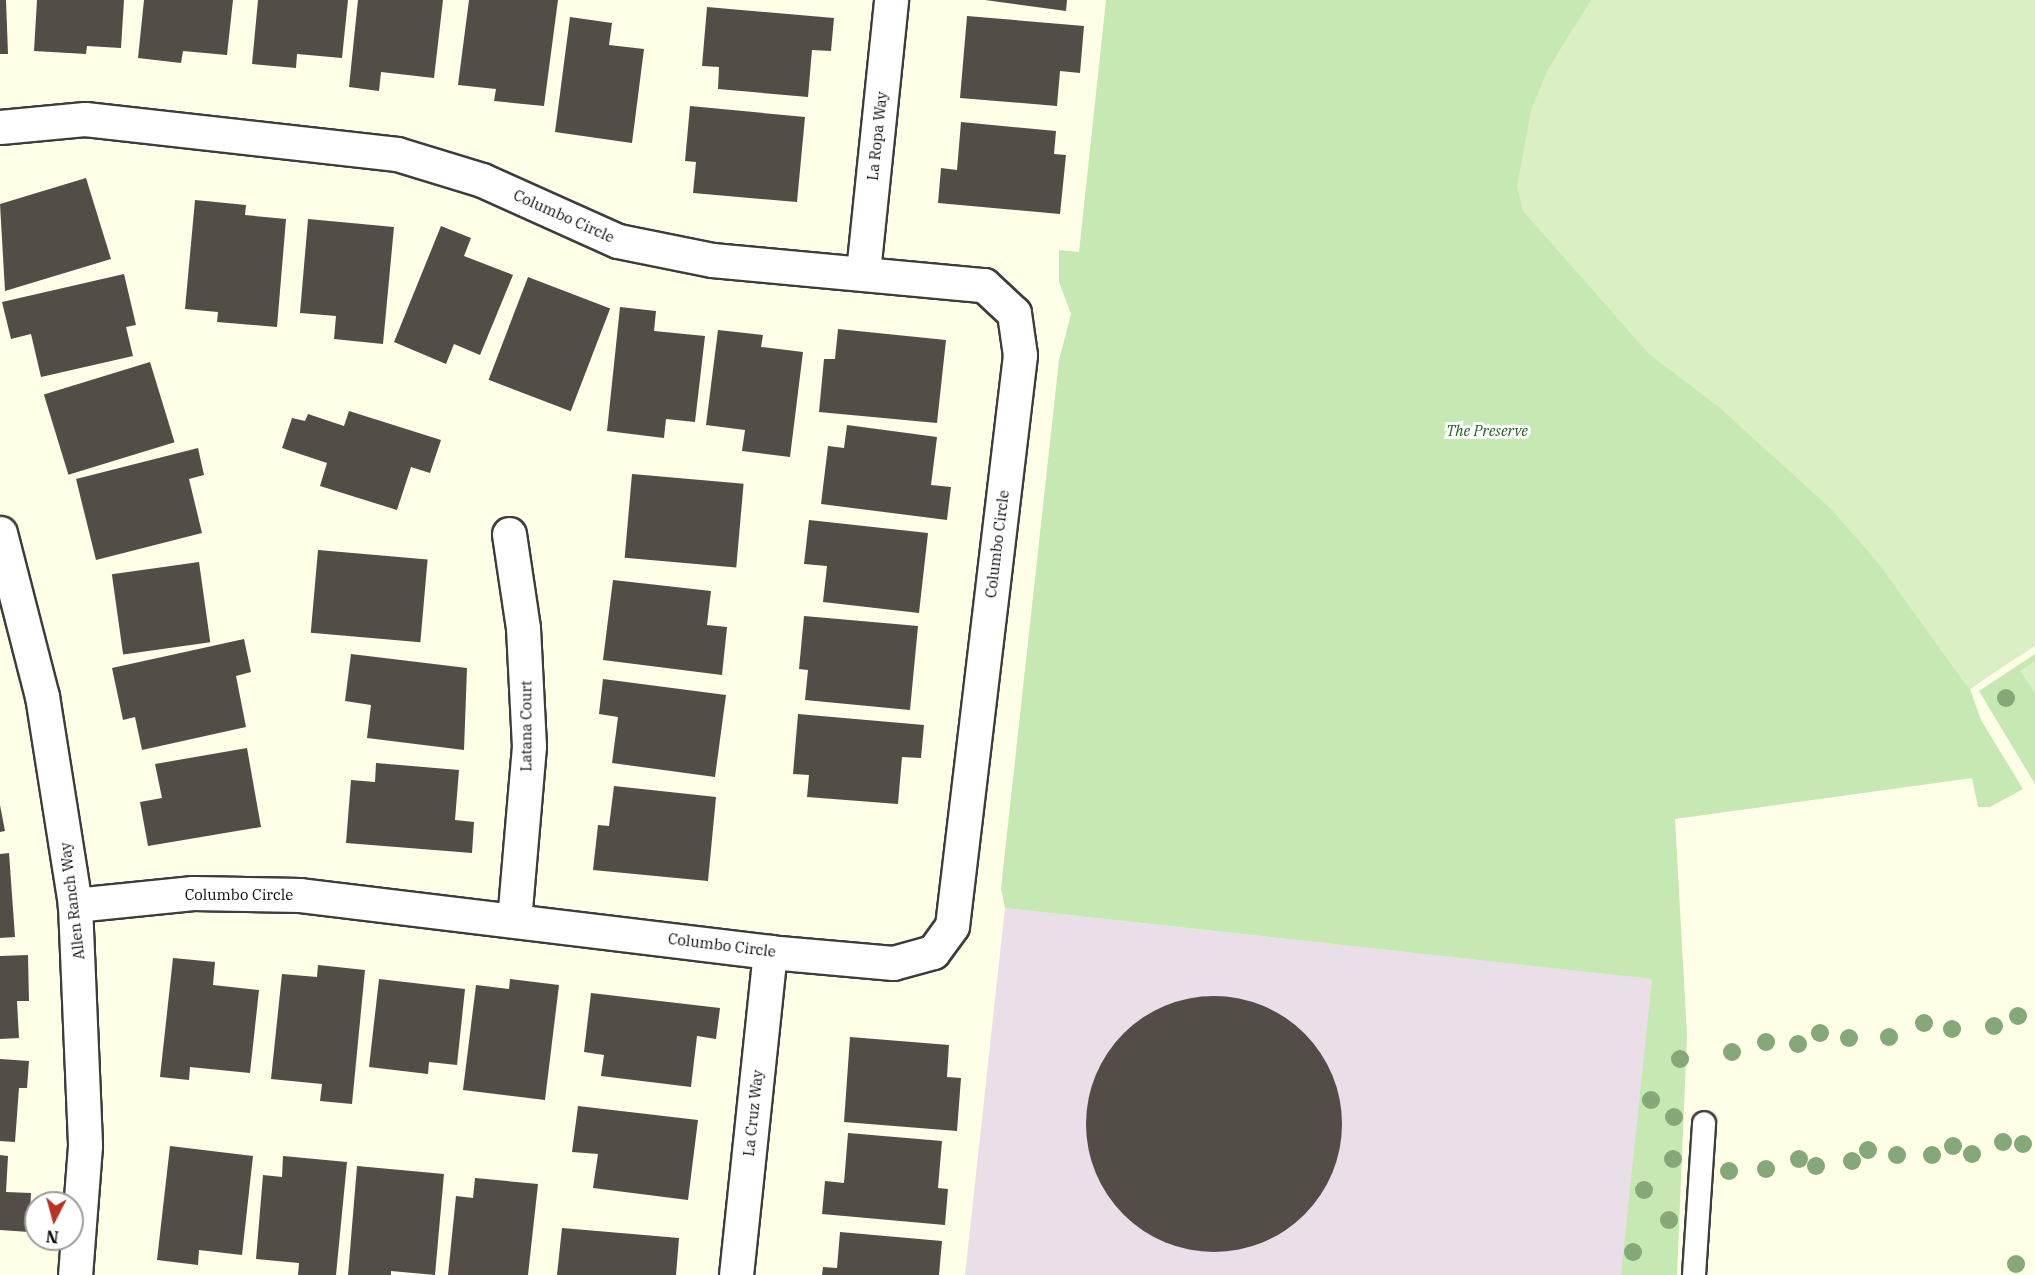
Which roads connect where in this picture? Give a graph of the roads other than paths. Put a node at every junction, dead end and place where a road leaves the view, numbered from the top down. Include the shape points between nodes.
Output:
1 (891, 0) edge
2 (0, 127) edge
3 (863, 272) junction
4 (0, 533) edge
5 (509, 534) dead end
6 (75, 905) junction
7 (514, 920) junction
8 (770, 952) junction
9 (1704, 1122) dead end
10 (75, 1275) edge
11 (736, 1275) edge
12 (1694, 1275) edge

1 - 3 street, La Ropa Way
2 - 3 street, Columbo Circle via 85,119 397,153 482,180 618,241 712,260
3 - 8 street, Columbo Circle via 984,285 1014,313 1020,355 952,926 933,952 893,963
4 - 6 street, Allen Ranch Way via 42,696
5 - 7 street, Latana Court via 523,628 529,746
6 - 7 street, Columbo Circle via 193,893 300,895
6 - 10 street, Allen Ranch Way via 85,1146
7 - 8 street, Columbo Circle
8 - 11 street, La Cruz Way
9 - 12 lane

